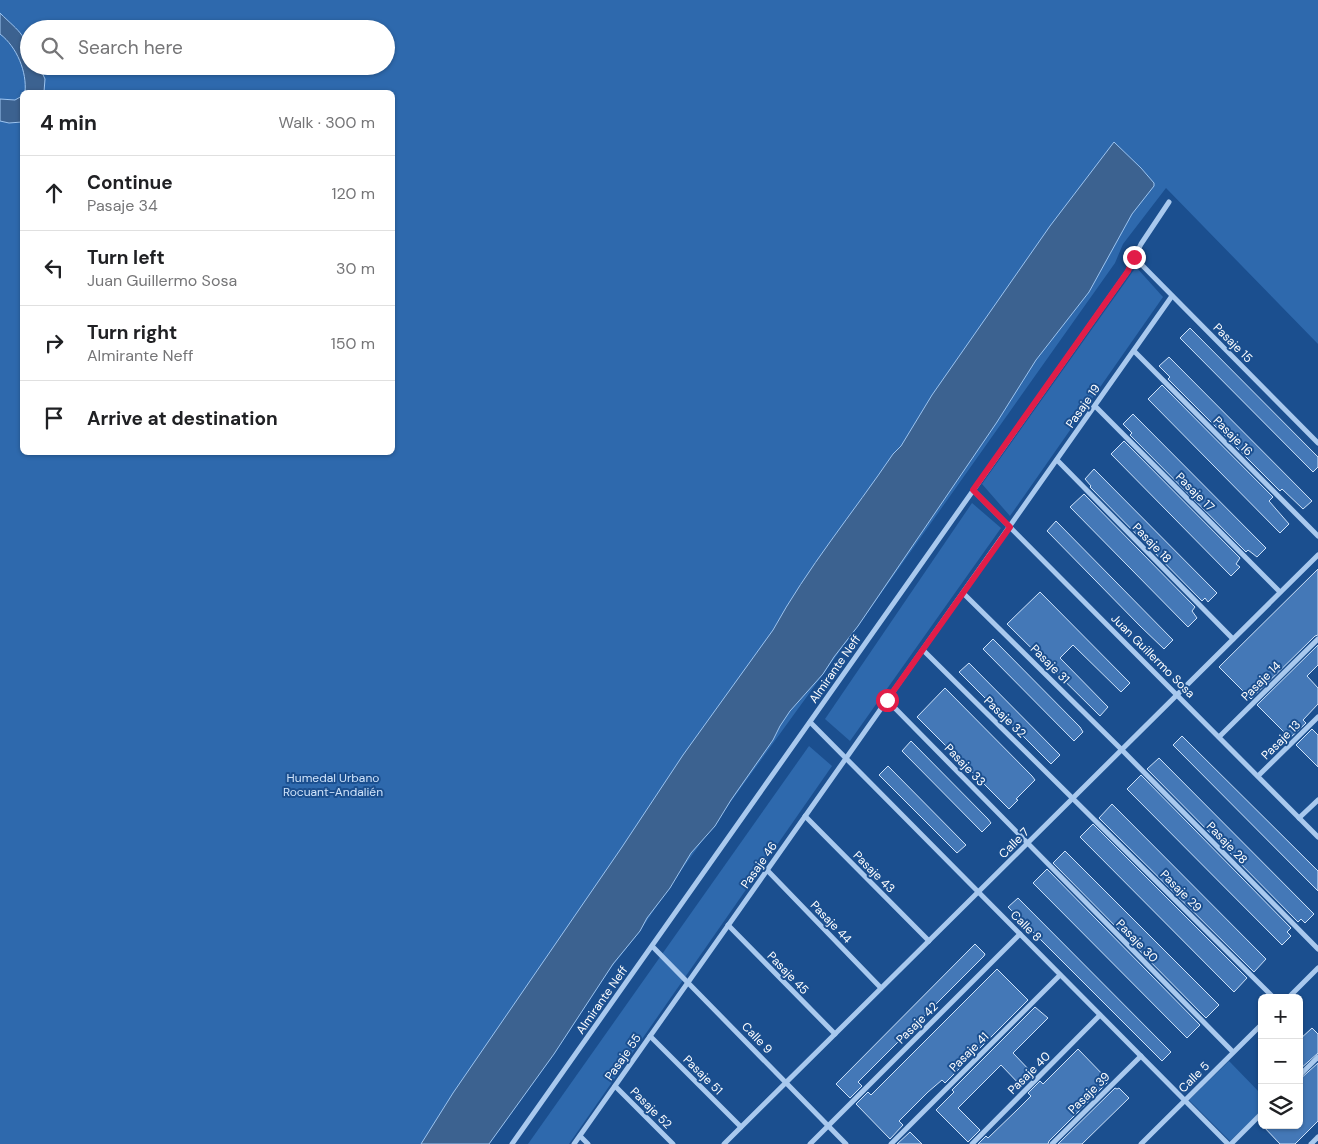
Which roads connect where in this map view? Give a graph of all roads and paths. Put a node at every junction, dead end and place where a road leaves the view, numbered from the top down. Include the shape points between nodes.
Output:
1 (1170, 202) dead end
2 (1134, 257) junction
3 (1172, 296) junction
4 (1134, 351) junction
5 (1095, 406) junction
6 (1318, 442) edge
7 (1057, 460) junction
8 (973, 490) junction
9 (1010, 527) junction
10 (1318, 536) edge
11 (1318, 555) edge
12 (1280, 592) junction
13 (963, 593) junction
14 (1233, 639) junction
15 (1318, 639) edge
16 (923, 650) junction
17 (1177, 695) junction
18 (887, 700) junction
19 (1318, 717) edge
20 (810, 722) junction
21 (1219, 737) junction
22 (1122, 750) junction
23 (846, 758) junction
24 (1258, 776) junction
25 (1074, 798) junction
26 (1318, 800) edge
27 (805, 816) junction
28 (1299, 818) junction
29 (1318, 837) edge
30 (1028, 843) junction
31 (767, 870) junction
32 (978, 892) junction
33 (728, 925) junction
34 (1020, 934) junction
35 (929, 941) junction
36 (652, 946) junction
37 (1318, 950) edge
38 (1318, 968) edge
39 (1060, 975) junction
40 (688, 982) junction
41 (881, 988) junction
42 (1270, 994) edge
43 (1292, 994) edge
44 (1100, 1015) junction
45 (1258, 1028) edge
46 (834, 1034) junction
47 (650, 1036) junction
48 (1233, 1052) junction
49 (1141, 1056) junction
50 (1318, 1057) edge
51 (1303, 1072) edge
52 (786, 1082) junction
53 (615, 1086) junction
54 (1185, 1100) junction
55 (1258, 1117) edge
56 (828, 1126) junction
57 (741, 1127) junction
58 (580, 1136) junction
59 (1318, 1137) edge
60 (512, 1144) edge
61 (574, 1144) edge
62 (588, 1144) edge
63 (673, 1144) edge
64 (724, 1144) edge
65 (810, 1144) edge
66 (846, 1144) edge
67 (891, 1144) edge
68 (972, 1144) edge
69 (1052, 1144) edge
70 (1140, 1144) edge
71 (1229, 1144) edge
72 (1311, 1144) edge

1 - 2 street, Almirante Neff
2 - 3 street, Pasaje 15
2 - 8 street, Almirante Neff via 1128,271
3 - 4 street, Pasaje 19
3 - 6 street, Pasaje 15
4 - 5 street, Pasaje 19
4 - 10 street, Pasaje 16
5 - 7 street, Pasaje 19
5 - 12 street, Pasaje 17
7 - 9 street, Pasaje 19
7 - 14 street, Pasaje 18
8 - 9 street, Juan Guillermo Sosa
8 - 20 street, Almirante Neff
9 - 13 street, Pasaje 19
9 - 17 street, Juan Guillermo Sosa
11 - 12 street, Calle 7
12 - 14 street, Calle 7
13 - 16 street, Pasaje 19
13 - 22 street, Pasaje 31
14 - 17 street, Calle 7
15 - 21 street, Pasaje 14
16 - 18 street, Pasaje 46
16 - 25 street, Pasaje 32
17 - 21 street, Juan Guillermo Sosa
17 - 22 street, Calle 7
18 - 23 street, Pasaje 46
18 - 30 street, Pasaje 33
19 - 24 street, Pasaje 13
20 - 23 street, Calle 8
20 - 36 street, Almirante Neff
21 - 24 street, Juan Guillermo Sosa
22 - 25 street, Calle 7
22 - 37 street, Pasaje 28
23 - 27 street, Pasaje 46
23 - 32 street, Calle 8
24 - 28 street, Juan Guillermo Sosa
25 - 30 street, Calle 7
25 - 42 street, Pasaje 29
26 - 28 street
27 - 31 street, Pasaje 46
27 - 35 street, Pasaje 43
28 - 29 street, Juan Guillermo Sosa
30 - 32 street, Calle 7
30 - 48 street, Pasaje 30
31 - 33 street, Pasaje 46
31 - 41 street, Pasaje 44
32 - 34 street, Calle 8
32 - 35 street, Calle 7
33 - 40 street, Pasaje 46
33 - 46 street, Pasaje 45
34 - 39 street, Calle 8
34 - 56 street, Pasaje 42
35 - 41 street, Calle 7
36 - 40 street, Calle 9
36 - 60 street, Almirante Neff
38 - 43 street
39 - 44 street, Calle 8
39 - 67 street, Pasaje 41
40 - 47 street, Pasaje 55
40 - 52 street, Calle 9
41 - 46 street, Calle 7
44 - 49 street, Calle 8
44 - 68 street, Pasaje 40
45 - 48 street, Calle 5
46 - 52 street, Calle 7
47 - 53 street, Pasaje 55
47 - 57 street, Pasaje 51
48 - 54 street, Calle 5
49 - 54 street, Calle 8
49 - 69 street, Pasaje 39
50 - 51 street
52 - 56 street, Calle 9
52 - 57 street, Calle 7
53 - 58 street, Pasaje 55
53 - 63 street, Pasaje 52
54 - 70 street, Calle 5
54 - 71 street, Calle 8
55 - 71 street
56 - 65 street, Pasaje 42
56 - 66 street, Calle 9
57 - 64 street, Calle 7
58 - 61 street, Pasaje 55
58 - 62 street
59 - 72 street

